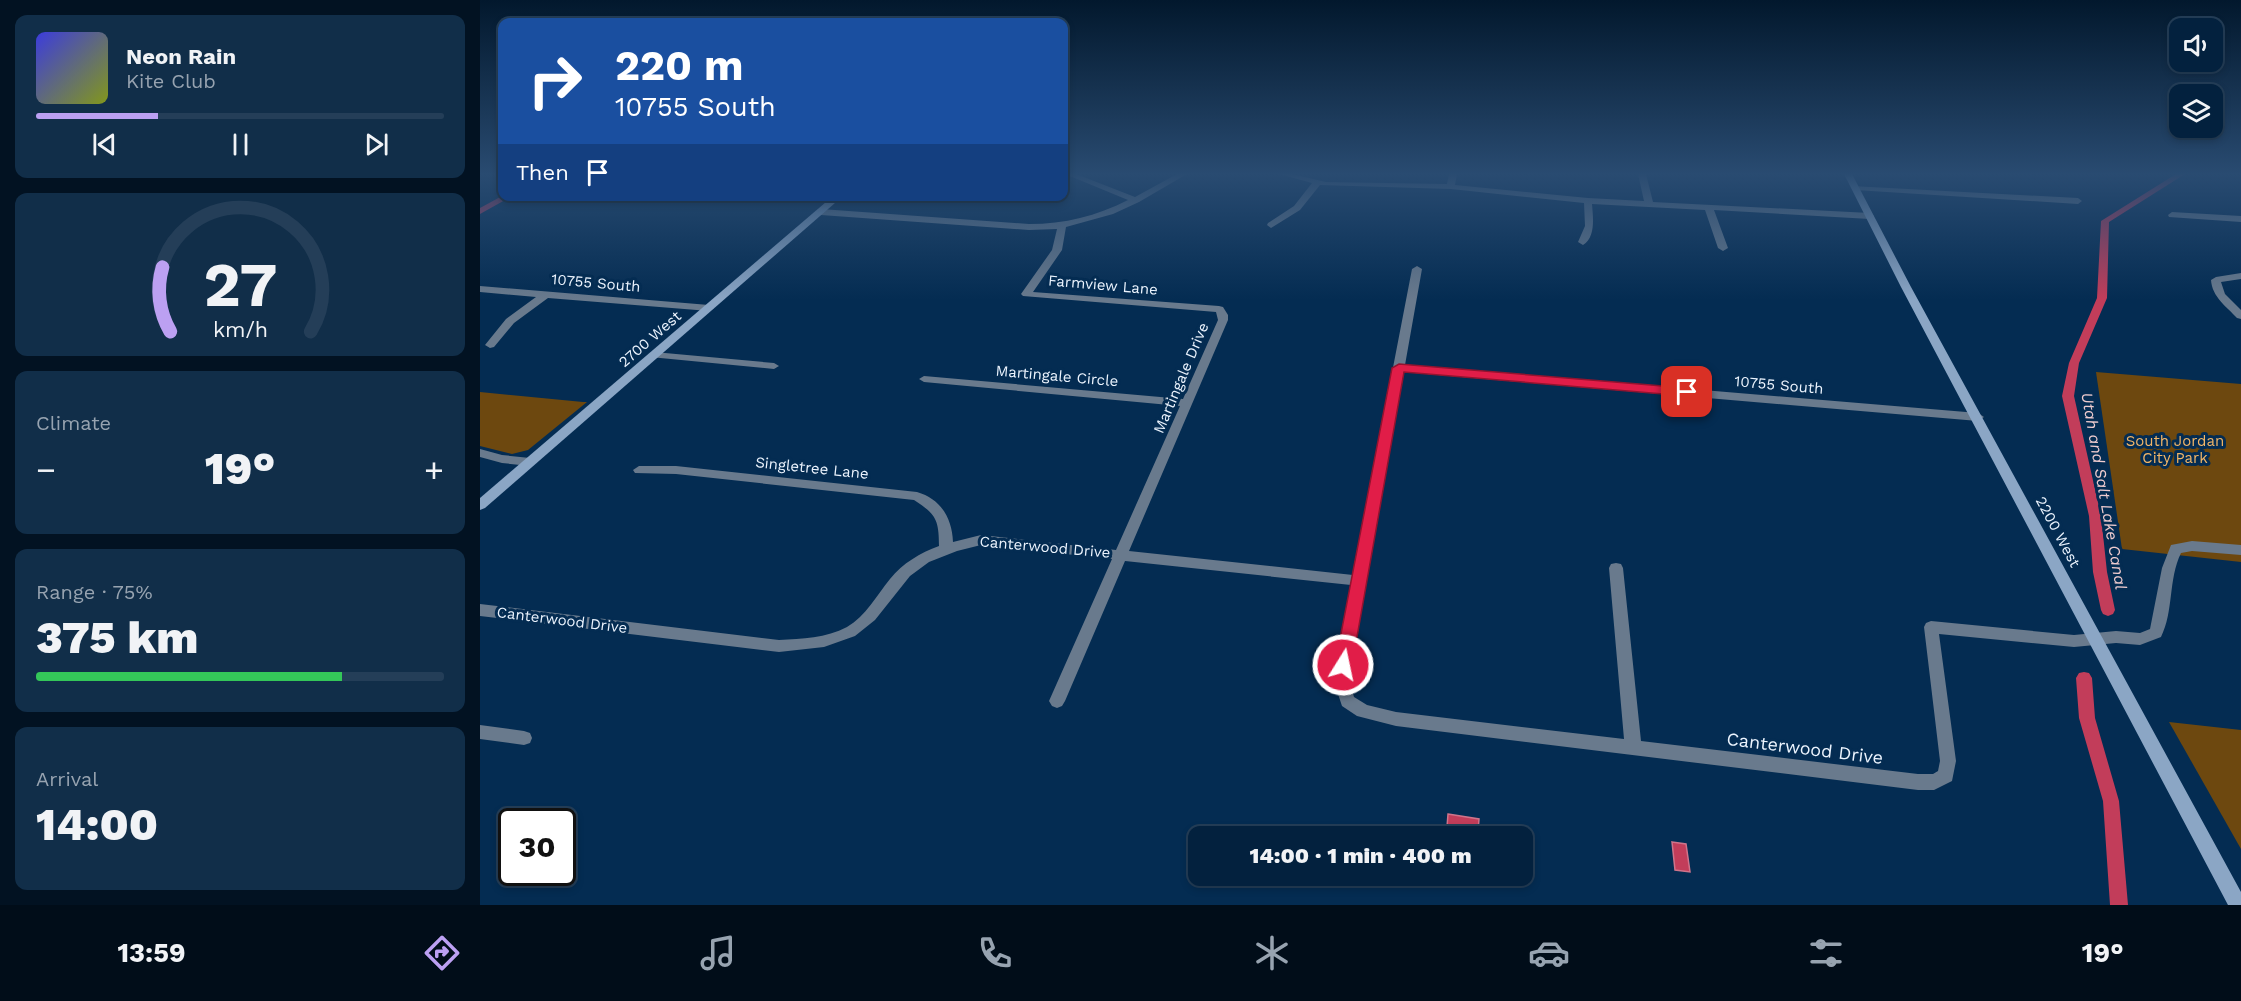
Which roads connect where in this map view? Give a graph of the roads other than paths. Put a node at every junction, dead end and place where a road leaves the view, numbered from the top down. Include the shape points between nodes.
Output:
1 (816, 216) edge
2 (880, 216) edge
3 (1100, 216) edge
4 (1284, 216) edge
5 (1589, 216) edge
6 (1712, 216) edge
7 (1870, 216) edge
8 (2193, 216) edge
9 (2241, 219) edge
10 (1271, 225) dead end
11 (1062, 226) junction
12 (1583, 242) dead end
13 (1723, 248) dead end
14 (1417, 269) dead end
15 (2241, 276) edge
16 (480, 289) edge
17 (546, 294) junction
18 (709, 308) junction
19 (1219, 309) joint
20 (2241, 316) edge
21 (490, 345) dead end
22 (654, 355) junction
23 (774, 366) dead end
24 (1399, 368) junction
25 (924, 379) dead end
26 (1187, 403) junction
27 (1978, 417) junction
28 (480, 453) edge
29 (530, 462) junction
30 (639, 470) dead end
31 (480, 505) edge
32 (946, 548) junction
33 (2241, 550) edge
34 (1121, 554) junction
35 (1616, 568) dead end
36 (1359, 581) junction
37 (480, 610) edge
38 (2096, 639) junction
39 (1057, 701) dead end
40 (480, 732) edge
41 (524, 738) dead end
42 (1633, 746) junction
43 (2238, 905) edge

1 - 18 street, 2700 West
2 - 11 street
3 - 11 street
4 - 10 street
5 - 12 street
6 - 13 street
7 - 27 street, 2200 West
8 - 9 street
11 - 19 street, Farmview Lane via 1057,250 1026,294
14 - 24 street
15 - 20 street via 2216,280 2218,291
16 - 17 street, 10755 South
17 - 18 street, 10755 South
17 - 21 street via 510,321
18 - 22 street, 2700 West
19 - 26 street, Martingale Drive via 1222,320
22 - 23 street
22 - 29 street, 2700 West
24 - 27 street, 10755 South
24 - 36 street
25 - 26 street, Martingale Circle
26 - 34 street, Martingale Drive
27 - 38 street, 2200 West
28 - 29 street
29 - 31 street, 2700 West
30 - 32 street, Singletree Lane via 676,470 917,496 938,508 946,522
32 - 34 street, Canterwood Drive via 981,540
32 - 37 street, Canterwood Drive via 921,559 896,581 880,606 851,632 819,643 778,646
33 - 38 street via 2192,546 2176,549 2170,560 2162,618 2156,633 2140,639
34 - 36 street, Canterwood Drive
34 - 39 street, Martingale Drive
35 - 42 street
36 - 42 street, Canterwood Drive via 1341,679 1347,701 1363,711 1396,719
38 - 42 street, Canterwood Drive via 2074,641 1930,627 1948,761 1946,776 1934,782
38 - 43 street, 2200 West
40 - 41 street

